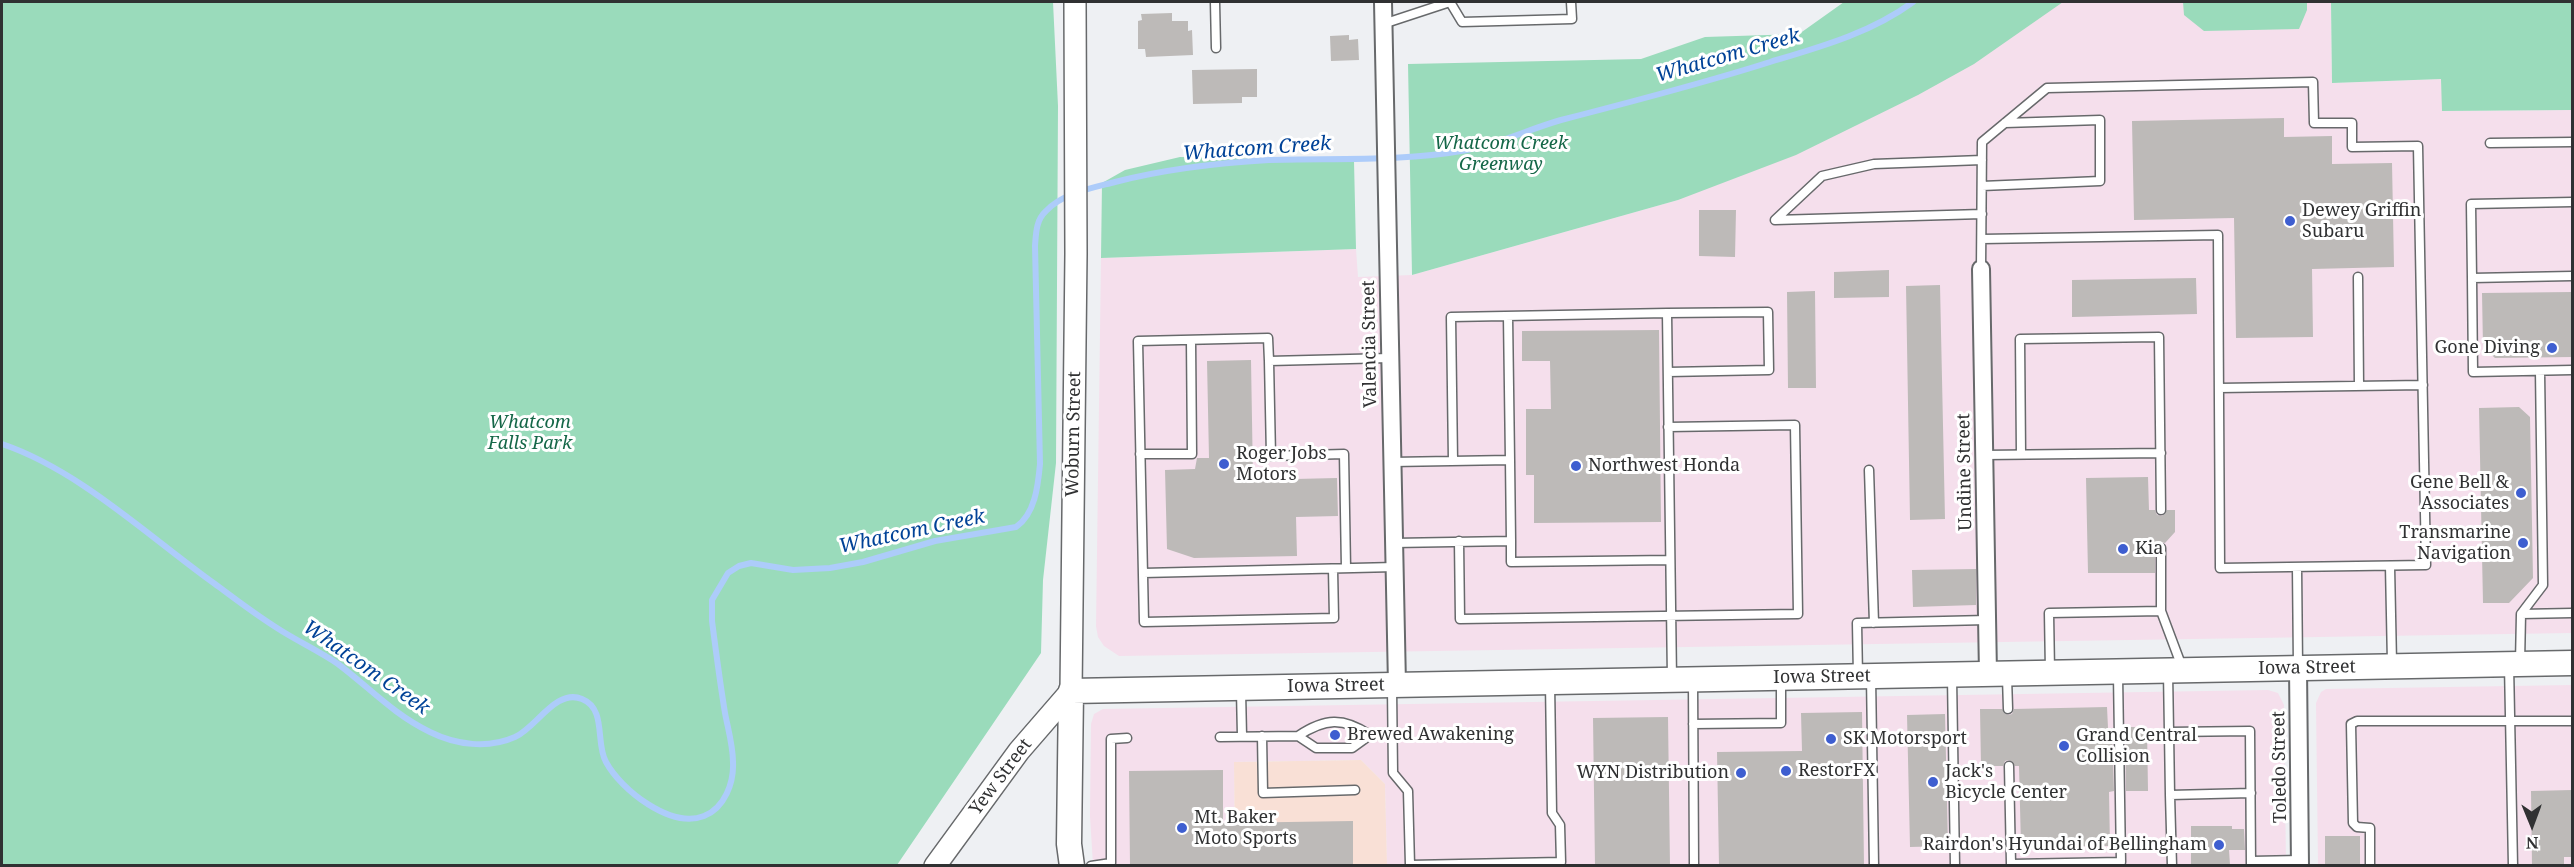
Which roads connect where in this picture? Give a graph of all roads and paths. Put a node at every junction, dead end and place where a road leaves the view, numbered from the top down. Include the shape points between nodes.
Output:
1 (1075, 2) edge
2 (1215, 2) edge
3 (1383, 2) edge
4 (1450, 2) edge
5 (1571, 2) edge
6 (1383, 24) junction
7 (1216, 48) dead end
8 (2005, 123) junction
9 (2572, 142) edge
10 (2490, 143) dead end
11 (1982, 160) junction
12 (1982, 186) junction
13 (2572, 202) edge
14 (1982, 214) junction
15 (1982, 239) junction
16 (1981, 269) joint
17 (2572, 276) edge
18 (2358, 277) dead end
19 (2472, 278) junction
20 (1666, 314) junction
21 (1508, 316) junction
22 (1191, 340) junction
23 (1390, 358) junction
24 (1269, 361) junction
25 (2572, 370) edge
26 (2540, 371) junction
27 (1668, 372) junction
28 (2423, 385) junction
29 (2359, 386) junction
30 (2219, 387) junction
31 (1668, 427) junction
32 (2161, 453) junction
33 (1140, 454) junction
34 (2021, 454) junction
35 (1984, 455) junction
36 (1510, 460) junction
37 (1453, 461) junction
38 (1392, 462) junction
39 (1869, 470) dead end
40 (2160, 510) dead end
41 (1459, 541) junction
42 (1511, 541) junction
43 (1394, 543) junction
44 (2161, 548) dead end
45 (1670, 560) junction
46 (2390, 566) junction
47 (1395, 567) junction
48 (2298, 567) junction
49 (1346, 568) junction
50 (1333, 569) junction
51 (1143, 573) junction
52 (2161, 611) junction
53 (2572, 613) edge
54 (2520, 614) junction
55 (1671, 616) junction
56 (1987, 620) junction
57 (1874, 622) junction
58 (2572, 663) edge
59 (2515, 664) junction
60 (2392, 666) junction
61 (2298, 668) junction
62 (2175, 670) junction
63 (2118, 672) junction
64 (2050, 673) junction
65 (1952, 674) junction
66 (1997, 674) junction
67 (1864, 676) junction
68 (1781, 678) junction
69 (1682, 679) junction
70 (1550, 682) junction
71 (1394, 685) junction
72 (1241, 687) junction
73 (1071, 691) junction
74 (2008, 709) dead end
75 (2572, 721) edge
76 (2510, 722) junction
77 (1693, 724) junction
78 (2169, 732) junction
79 (1370, 735) junction
80 (1393, 735) junction
81 (1242, 736) junction
82 (1262, 736) junction
83 (1298, 736) junction
84 (1220, 737) dead end
85 (1127, 738) dead end
86 (2009, 766) dead end
87 (1355, 790) dead end
88 (2251, 794) junction
89 (2170, 795) junction
90 (2251, 863) edge
91 (2300, 863) edge
92 (936, 865) edge
93 (1694, 865) edge
94 (1071, 866) edge
95 (1091, 866) edge
96 (1874, 866) edge
97 (1955, 866) edge
98 (2172, 866) edge
99 (2370, 866) edge
100 (2513, 866) edge

1 - 73 street, Woburn Street
2 - 7 lane
3 - 6 street, Valencia Street
4 - 5 lane via 1462,22 1572,19
4 - 6 lane
6 - 23 street, Valencia Street
8 - 11 lane via 1982,142
8 - 12 lane via 2100,120 2100,181
8 - 28 lane via 2047,88 2313,82 2314,123 2352,123 2352,147 2418,146
9 - 10 lane
11 - 12 lane
11 - 14 lane via 1874,164 1822,176 1775,220
12 - 14 lane
13 - 19 lane via 2470,204
14 - 15 lane
15 - 16 lane
15 - 30 lane via 2218,236
16 - 35 street, Undine Street
17 - 19 lane
18 - 29 lane
19 - 26 lane via 2473,372
20 - 21 lane
20 - 27 lane
20 - 27 lane via 1768,312 1769,324 1769,370
21 - 36 lane
21 - 37 lane via 1451,316
22 - 24 lane via 1268,338
22 - 33 lane via 1192,454
22 - 33 lane via 1138,341
23 - 24 lane
23 - 38 street, Valencia Street
24 - 49 lane via 1271,456 1344,454
25 - 26 lane
26 - 54 lane via 2543,585
27 - 31 lane
28 - 29 lane
28 - 46 lane via 2426,565
29 - 30 lane
30 - 48 lane via 2220,568
31 - 45 lane
31 - 55 lane via 1795,425 1798,603 1798,614
32 - 34 lane
32 - 34 lane via 2159,337 2020,339
32 - 40 lane
33 - 51 lane
34 - 35 lane
35 - 56 street, Undine Street
36 - 37 lane
36 - 42 lane
37 - 38 lane
38 - 43 street, Valencia Street
39 - 57 lane
41 - 42 lane
41 - 43 lane
41 - 55 lane via 1460,619
42 - 45 lane via 1511,562
43 - 47 street, Valencia Street
44 - 52 lane
45 - 55 lane
46 - 48 lane
46 - 60 lane
47 - 49 lane
47 - 71 street, Valencia Street
48 - 61 lane
49 - 50 lane
50 - 51 lane
50 - 51 lane via 1334,618 1144,622
52 - 62 lane
52 - 64 lane via 2049,613
53 - 54 lane
54 - 59 lane
55 - 69 lane
56 - 57 lane
56 - 66 street, Undine Street
57 - 67 lane via 1857,623
58 - 59 main road, Iowa Street
59 - 60 main road, Iowa Street
59 - 76 lane
60 - 61 main road, Iowa Street
61 - 62 main road, Iowa Street
61 - 91 street, Toledo Street
62 - 63 main road, Iowa Street
62 - 78 lane
63 - 64 main road, Iowa Street
63 - 86 lane via 2121,862 2011,864
64 - 66 main road, Iowa Street
65 - 66 main road, Iowa Street
65 - 67 main road, Iowa Street
65 - 97 lane
66 - 74 lane
67 - 68 main road, Iowa Street
67 - 96 lane
68 - 69 main road, Iowa Street
68 - 77 lane via 1781,723
69 - 70 main road, Iowa Street
69 - 77 lane
70 - 71 main road, Iowa Street
70 - 80 lane via 1552,813 1560,825 1560,862 1410,865 1408,791 1393,773
71 - 72 main road, Iowa Street
71 - 80 lane
72 - 73 main road, Iowa Street
72 - 81 lane
73 - 92 street, Yew Street via 1018,751
73 - 94 main road, Woburn Street
75 - 76 lane
76 - 99 lane via 2351,724 2353,823 2370,828
76 - 100 lane
77 - 93 lane
78 - 88 lane via 2250,731
78 - 89 lane
79 - 80 lane
79 - 83 lane via 1352,747 1316,748
79 - 83 lane via 1352,723 1316,724
81 - 82 lane
81 - 84 lane
82 - 83 lane
82 - 87 lane via 1263,793
85 - 95 lane via 1111,739 1111,863
88 - 89 lane
88 - 90 lane
89 - 98 lane
90 - 91 lane

